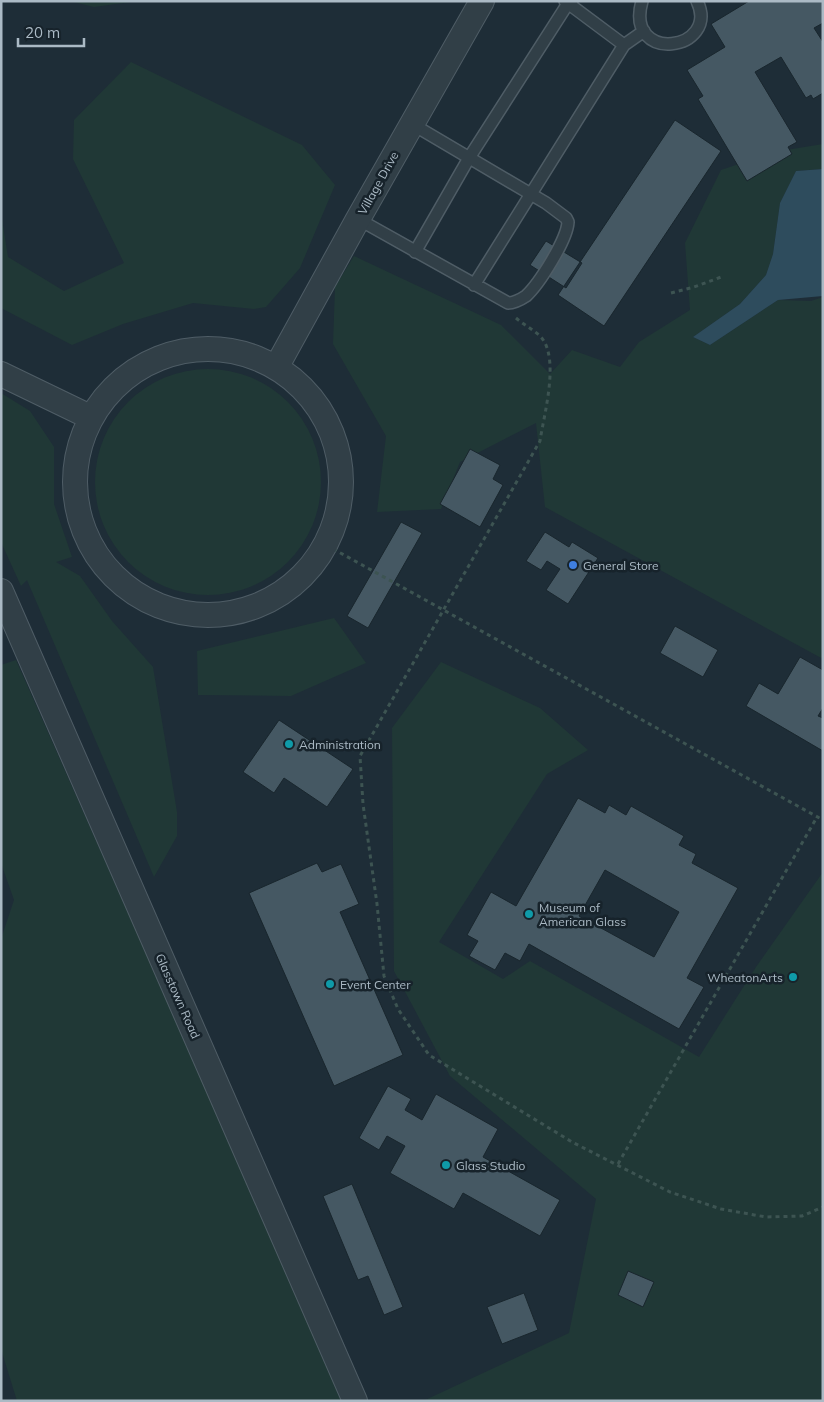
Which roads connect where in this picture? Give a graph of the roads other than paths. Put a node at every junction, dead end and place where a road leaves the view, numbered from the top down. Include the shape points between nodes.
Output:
1 (482, 1) edge
2 (642, 1) edge
3 (697, 1) edge
4 (568, 2) edge
5 (644, 31) junction
6 (624, 45) junction
7 (412, 124) junction
8 (469, 158) junction
9 (530, 194) junction
10 (358, 219) junction
11 (416, 252) junction
12 (474, 285) junction
13 (277, 366) junction
14 (1, 374) edge
15 (90, 417) junction
16 (1, 591) edge
17 (356, 1401) edge

1 - 7 street, Village Drive
2 - 5 lane via 640,22
3 - 5 lane via 699,23 688,39 669,45 659,43
4 - 6 lane
4 - 8 lane
5 - 6 lane
6 - 9 lane
7 - 8 lane
7 - 10 street, Village Drive
8 - 9 lane
8 - 11 lane
9 - 12 lane
9 - 12 lane via 566,218 568,227 560,246 527,295 514,303 504,302
10 - 11 lane
10 - 13 street, Village Drive
11 - 12 lane
13 - 15 street via 228,349 174,352 125,377
13 - 15 street via 308,392 336,440 342,496 326,545 288,589 240,612 188,614 138,596 103,565 77,513 75,462
14 - 15 street
16 - 17 street, Glasstown Road

